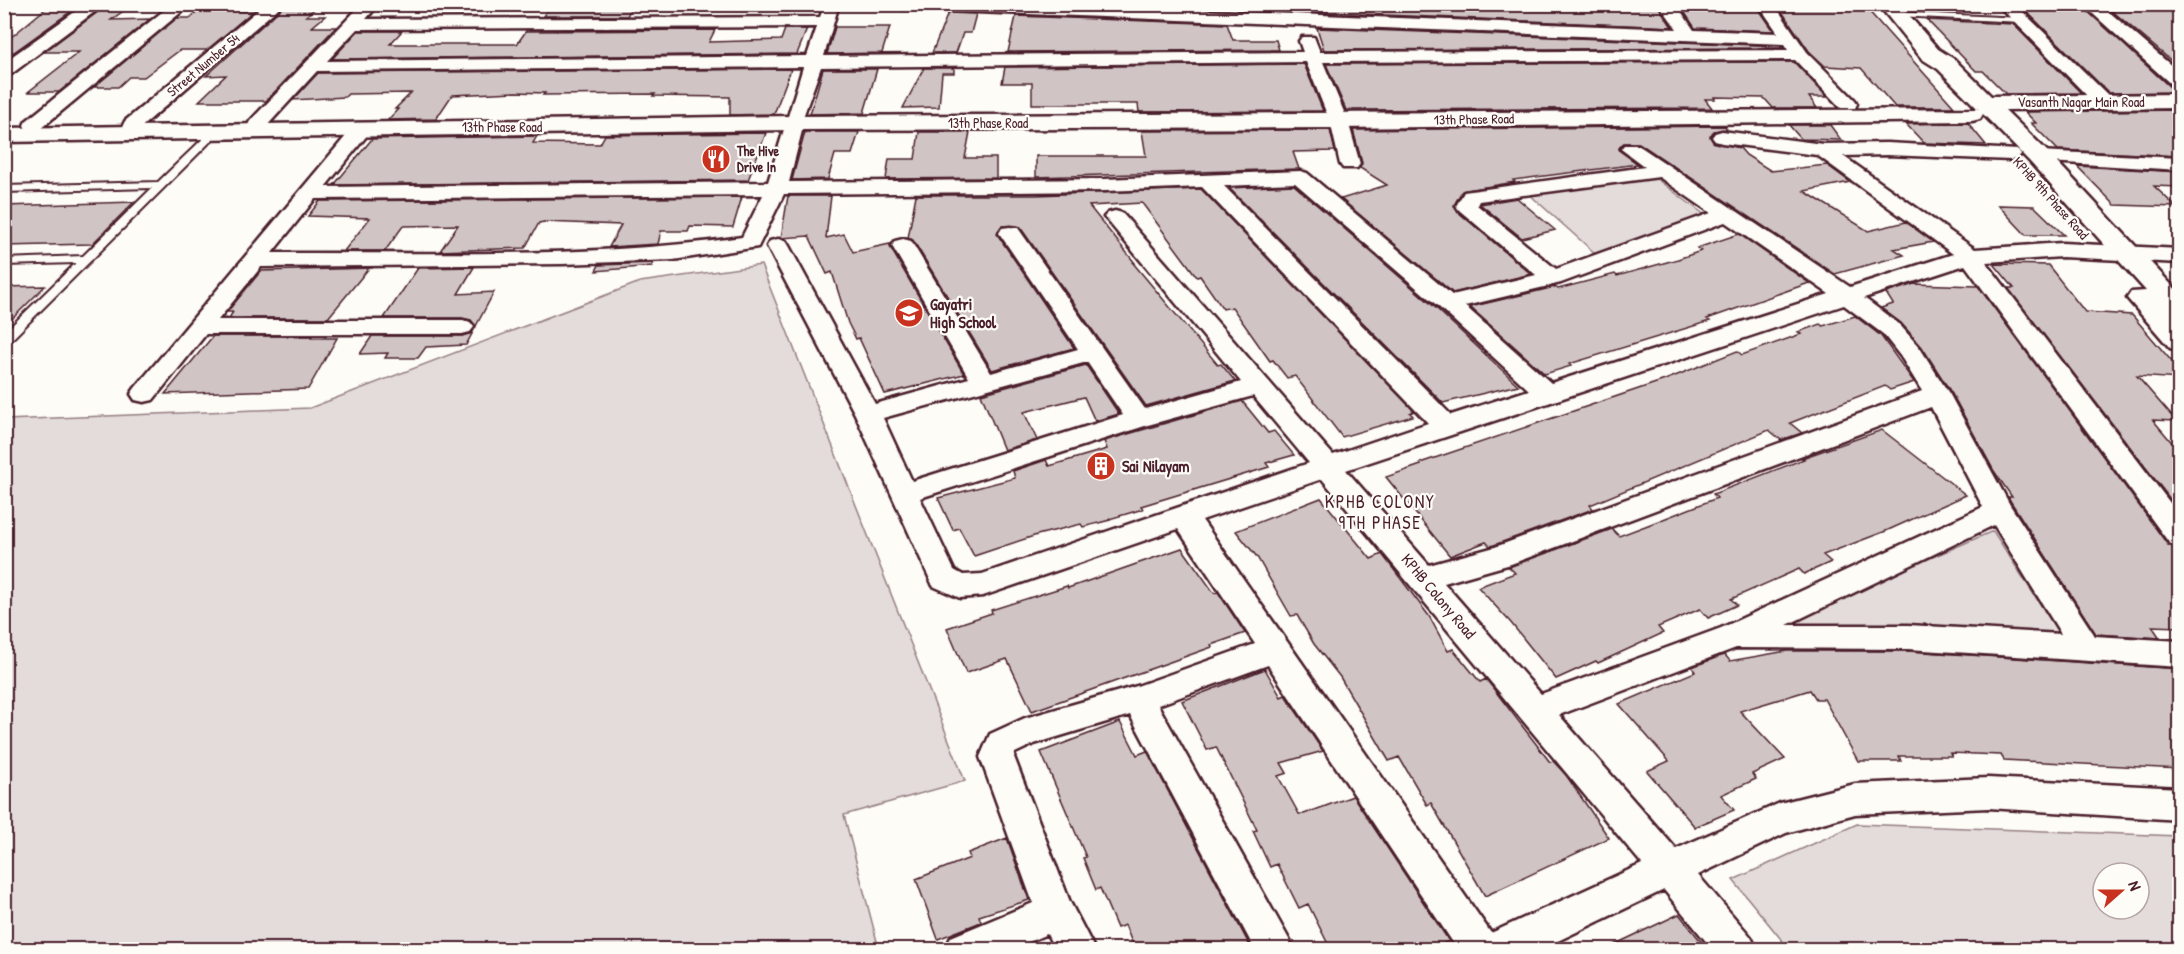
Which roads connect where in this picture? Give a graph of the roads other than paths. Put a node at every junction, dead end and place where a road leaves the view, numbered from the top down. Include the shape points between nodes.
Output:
1 (10, 4) edge
2 (97, 4) edge
3 (183, 4) edge
4 (274, 4) edge
5 (371, 4) edge
6 (832, 4) edge
7 (902, 4) edge
8 (1667, 4) edge
9 (1766, 4) edge
10 (2005, 4) edge
11 (2090, 4) edge
12 (4, 8) edge
13 (1892, 9) edge
14 (1204, 10) edge
15 (1301, 12) edge
16 (2022, 20) junction
17 (826, 22) junction
18 (351, 24) junction
19 (1689, 35) junction
20 (1790, 39) junction
21 (1800, 55) junction
22 (1313, 57) junction
23 (813, 62) junction
24 (312, 66) junction
25 (4, 72) edge
26 (2180, 83) edge
27 (2180, 101) edge
28 (2105, 103) junction
29 (1848, 104) junction
30 (1978, 108) junction
31 (2180, 110) edge
32 (1407, 116) junction
33 (1337, 117) junction
34 (795, 120) junction
35 (739, 121) junction
36 (33, 125) junction
37 (132, 125) junction
38 (257, 125) junction
39 (4, 126) edge
40 (363, 128) junction
41 (84, 130) junction
42 (216, 131) junction
43 (4, 135) edge
44 (1722, 137) dead end
45 (1631, 149) dead end
46 (1823, 150) junction
47 (2011, 154) junction
48 (2038, 157) junction
49 (2180, 164) edge
50 (1350, 165) dead end
51 (1662, 171) junction
52 (1208, 182) junction
53 (159, 185) junction
54 (777, 188) junction
55 (4, 189) edge
56 (309, 193) junction
57 (1726, 215) junction
58 (1116, 217) dead end
59 (1010, 233) dead end
60 (778, 246) dead end
61 (903, 246) dead end
62 (2100, 252) junction
63 (2128, 254) junction
64 (1970, 256) junction
65 (2180, 256) edge
66 (85, 259) junction
67 (254, 260) junction
68 (4, 262) edge
69 (1553, 279) junction
70 (1846, 295) junction
71 (1448, 303) junction
72 (2180, 311) edge
73 (199, 327) junction
74 (462, 327) dead end
75 (7, 335) edge
76 (2180, 342) edge
77 (1093, 353) junction
78 (984, 382) junction
79 (1258, 386) junction
80 (144, 394) dead end
81 (1548, 394) junction
82 (1937, 395) junction
83 (868, 414) junction
84 (1139, 419) junction
85 (1446, 426) junction
86 (1329, 465) junction
87 (903, 494) junction
88 (1999, 512) junction
89 (1185, 517) junction
90 (2180, 537) edge
91 (1423, 578) junction
92 (1732, 637) junction
93 (2086, 648) junction
94 (1276, 649) junction
95 (2180, 654) edge
96 (1138, 699) junction
97 (1535, 710) junction
98 (2180, 804) edge
99 (1669, 868) junction
100 (1055, 912) junction
101 (964, 950) edge
102 (1076, 950) edge
103 (1276, 950) edge
104 (1480, 950) edge
105 (1496, 950) edge
106 (1738, 950) edge

1 - 12 street
2 - 25 street
3 - 36 street
4 - 37 street, Street Number 54
5 - 18 street
6 - 17 street
7 - 14 street
8 - 19 street
9 - 20 street
10 - 16 street
11 - 26 street
13 - 16 lane
13 - 30 street, KPHB 9th Phase Road
14 - 15 street
15 - 19 street
15 - 22 street
16 - 28 street
17 - 18 street
17 - 23 street
18 - 24 street
19 - 20 street
20 - 21 street
21 - 22 street
21 - 29 street
22 - 23 street
22 - 33 street
23 - 24 street
23 - 34 street
24 - 38 street
27 - 28 street, Vasanth Nagar Main Road
28 - 30 street, Vasanth Nagar Main Road
29 - 30 street, 13th Phase Road
29 - 32 street, 13th Phase Road
30 - 31 street, Vasanth Nagar Main Road
30 - 32 street, 13th Phase Road
30 - 47 street, KPHB 9th Phase Road
30 - 48 street, KPHB 9th Phase Road
32 - 33 street, 13th Phase Road
33 - 34 street, 13th Phase Road
33 - 50 street
34 - 35 street, 13th Phase Road
34 - 54 street
35 - 38 street, 13th Phase Road
35 - 40 street, 13th Phase Road
36 - 39 street, 13th Phase Road
36 - 41 street, 13th Phase Road
37 - 38 street, 13th Phase Road
37 - 41 street, 13th Phase Road
40 - 42 street, 13th Phase Road
40 - 56 street
41 - 42 street, 13th Phase Road
41 - 43 street, 13th Phase Road
42 - 53 lane
44 - 46 street
45 - 51 street
46 - 47 street
46 - 64 street
47 - 62 street, KPHB 9th Phase Road
48 - 49 street
48 - 63 street, KPHB 9th Phase Road
51 - 57 street
51 - 69 street via 1472,196 1466,206
52 - 54 street
52 - 71 street via 1300,177
52 - 85 street
53 - 55 lane
53 - 66 lane
54 - 56 street
54 - 67 street via 750,242 673,253
56 - 67 street
57 - 69 street
57 - 70 street
58 - 79 street, KPHB Colony Road
59 - 77 street
60 - 83 street
61 - 78 street
62 - 63 street
62 - 64 street via 2062,250
62 - 76 street, KPHB 9th Phase Road
63 - 65 street
63 - 72 street, KPHB 9th Phase Road
64 - 70 street
64 - 90 street
66 - 68 lane
66 - 75 lane
67 - 73 street
69 - 71 street
70 - 81 street
70 - 82 street via 1891,329 1911,352
71 - 81 street
73 - 74 street
73 - 80 street
77 - 78 street
77 - 84 street
78 - 83 street
79 - 84 street
79 - 86 street, KPHB Colony Road
81 - 85 street
82 - 88 street
82 - 91 street via 1501,556
83 - 87 street
84 - 87 street
85 - 86 street
86 - 89 street
86 - 91 street, KPHB Colony Road
87 - 89 street via 944,578 960,587 983,585
88 - 92 street
88 - 93 street
89 - 94 street
91 - 97 street, KPHB Colony Road
92 - 93 street via 1908,637
92 - 97 street
93 - 95 street
94 - 96 street
94 - 104 street
96 - 100 street via 1025,732 1002,744 997,757
96 - 103 street
97 - 99 street, KPHB Colony Road
98 - 99 street via 1988,793 1855,799 1780,819
99 - 105 street
99 - 106 street, KPHB Colony Road
100 - 101 street
100 - 102 street

